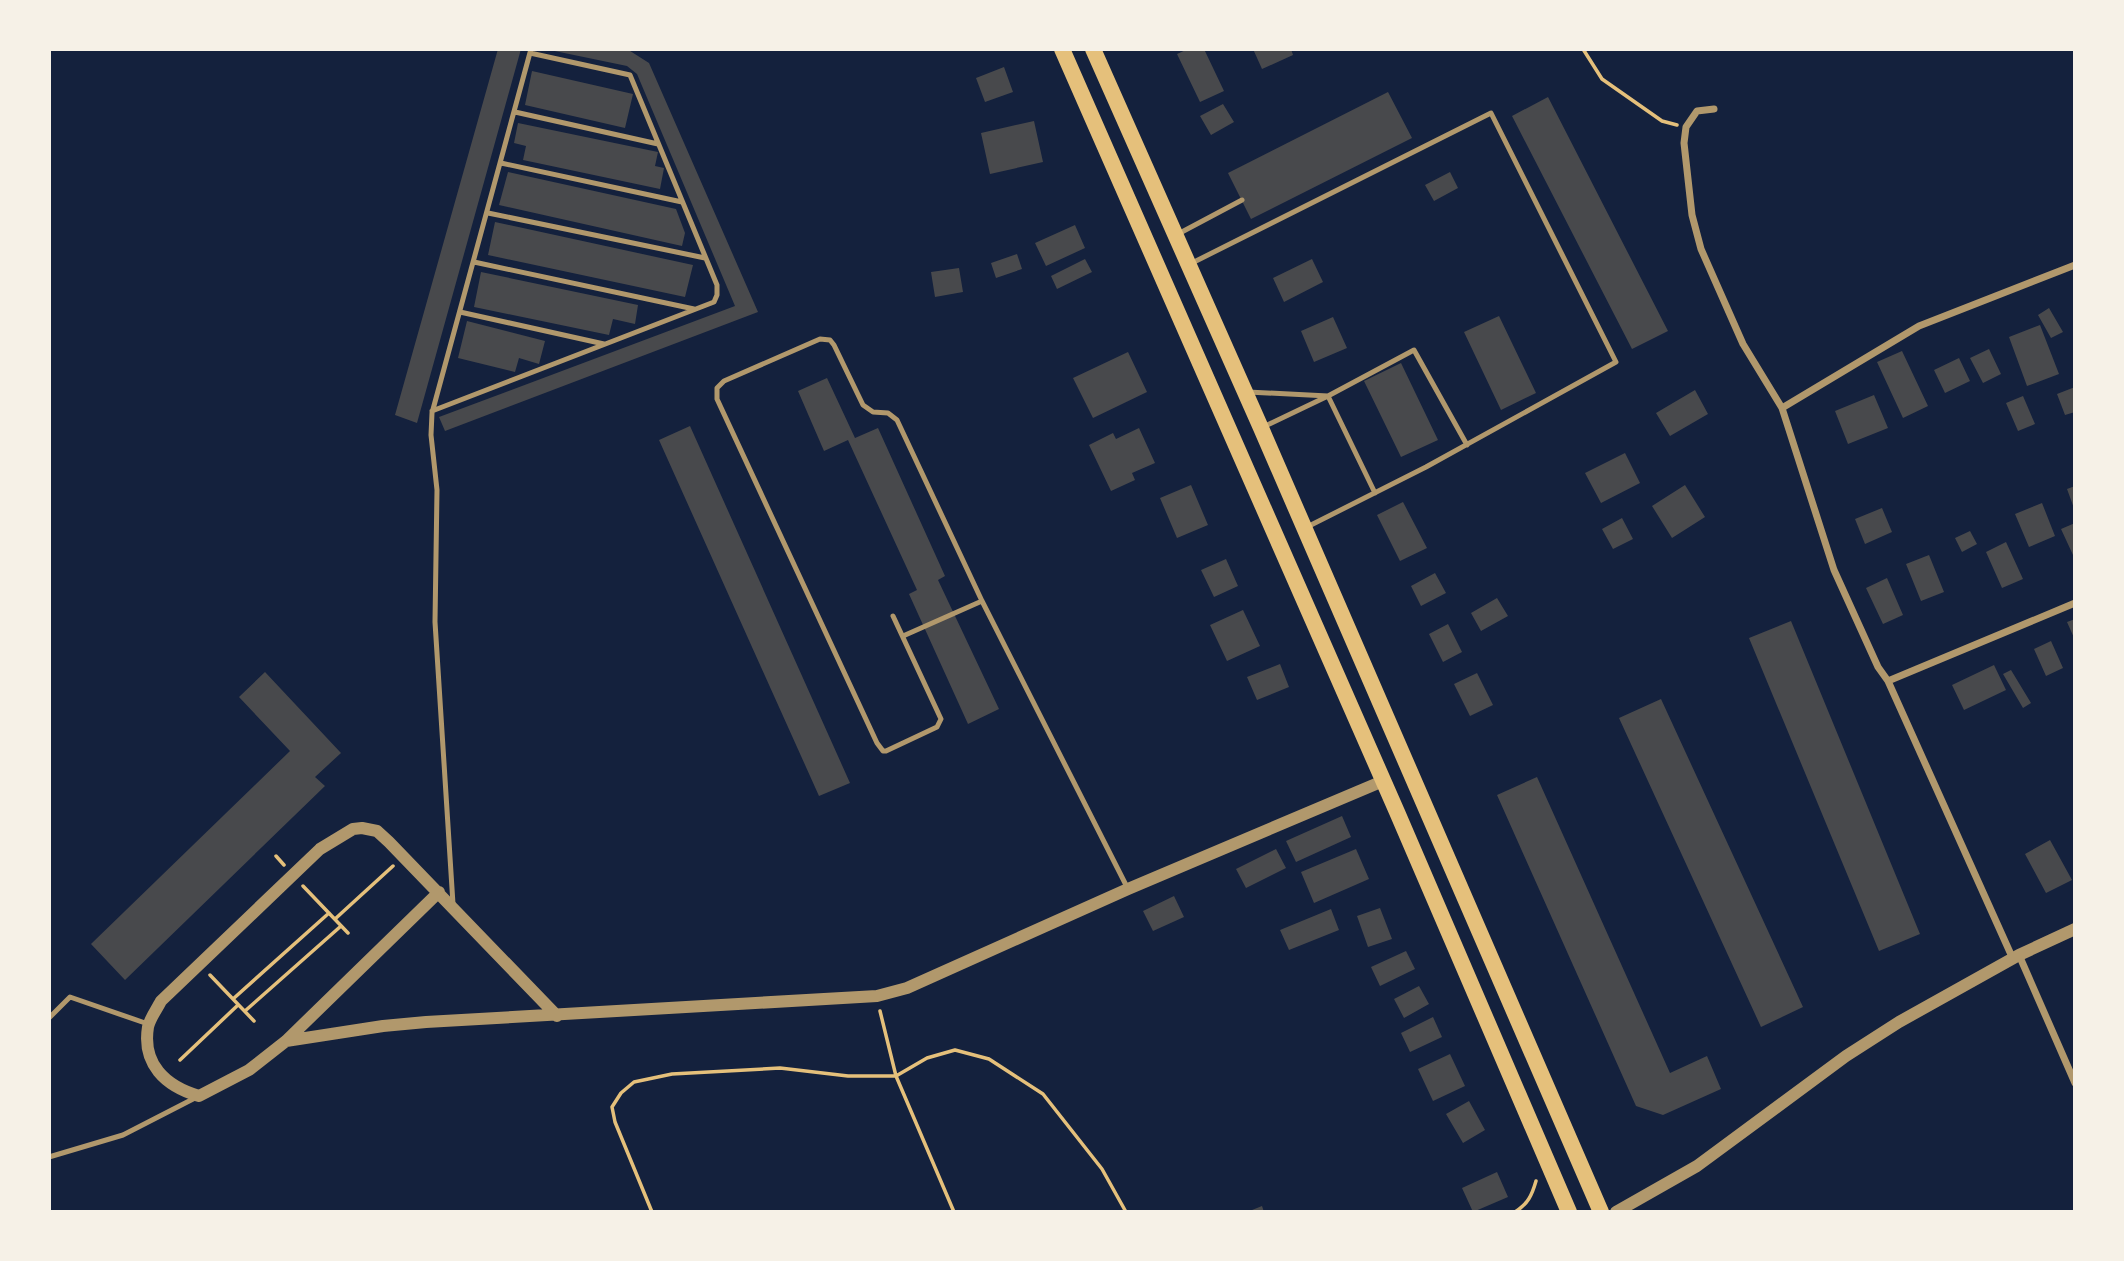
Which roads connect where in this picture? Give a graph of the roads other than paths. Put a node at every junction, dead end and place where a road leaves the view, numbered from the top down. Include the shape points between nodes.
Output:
1 (1062, 49) edge
2 (1093, 49) edge
3 (531, 51) edge
4 (1714, 109) dead end
5 (515, 112) junction
6 (659, 144) junction
7 (501, 163) junction
8 (1242, 200) dead end
9 (682, 202) junction
10 (488, 212) junction
11 (1176, 236) junction
12 (705, 258) junction
13 (474, 262) junction
14 (1189, 265) junction
15 (2075, 265) edge
16 (696, 309) junction
17 (460, 312) junction
18 (606, 344) junction
19 (1245, 391) junction
20 (1328, 396) junction
21 (1782, 408) junction
22 (432, 411) junction
23 (1261, 428) junction
24 (1467, 445) junction
25 (1375, 493) junction
26 (1303, 529) junction
27 (982, 601) junction
28 (2075, 603) edge
29 (893, 616) dead end
30 (903, 636) junction
31 (1888, 681) junction
32 (1408, 769) junction
33 (1383, 781) junction
34 (1128, 889) junction
35 (439, 892) junction
36 (453, 907) junction
37 (2075, 929) edge
38 (2016, 957) junction
39 (557, 1016) junction
40 (49, 1018) edge
41 (148, 1024) junction
42 (286, 1041) junction
43 (2075, 1083) edge
44 (199, 1096) junction
45 (49, 1157) edge
46 (1569, 1212) edge
47 (1601, 1212) edge
48 (1616, 1212) edge

1 - 33 main road
2 - 11 main road
3 - 5 lane
3 - 6 lane via 630,75
4 - 21 street via 1697,111 1686,127 1692,215 1701,248 1743,344
5 - 6 lane
5 - 7 lane
6 - 9 lane
7 - 9 lane
7 - 10 lane
8 - 11 lane
9 - 12 lane
10 - 12 lane
10 - 13 lane
11 - 14 main road
12 - 16 lane via 717,295 714,302
13 - 16 lane
13 - 17 lane
14 - 19 main road
14 - 24 lane via 1490,113 1616,362
15 - 21 street via 1919,326
16 - 18 lane
17 - 18 lane
17 - 22 lane
18 - 22 lane
19 - 20 lane
19 - 23 main road
20 - 23 lane
20 - 24 lane via 1413,350
20 - 25 lane
21 - 31 street via 1834,570
22 - 36 lane via 437,490 435,622
23 - 26 main road
24 - 25 lane
25 - 26 lane
26 - 32 main road
27 - 30 lane
27 - 30 lane via 897,419 863,405 832,342 820,339 724,381 717,388 717,399 884,751 941,721
27 - 34 lane
28 - 31 street
29 - 30 lane
31 - 38 street
32 - 33 main road
32 - 47 main road
33 - 34 street
33 - 46 main road
34 - 39 street via 907,988 877,996
35 - 36 street
35 - 41 street via 376,831 353,828 320,849 161,1001
35 - 42 street
36 - 39 street
37 - 38 street
38 - 43 street
38 - 48 street via 1888,1029 1697,1166
39 - 42 street via 393,1025
40 - 41 lane via 70,997
41 - 44 street via 148,1053 163,1079
42 - 44 street via 249,1070
44 - 45 lane via 122,1135

